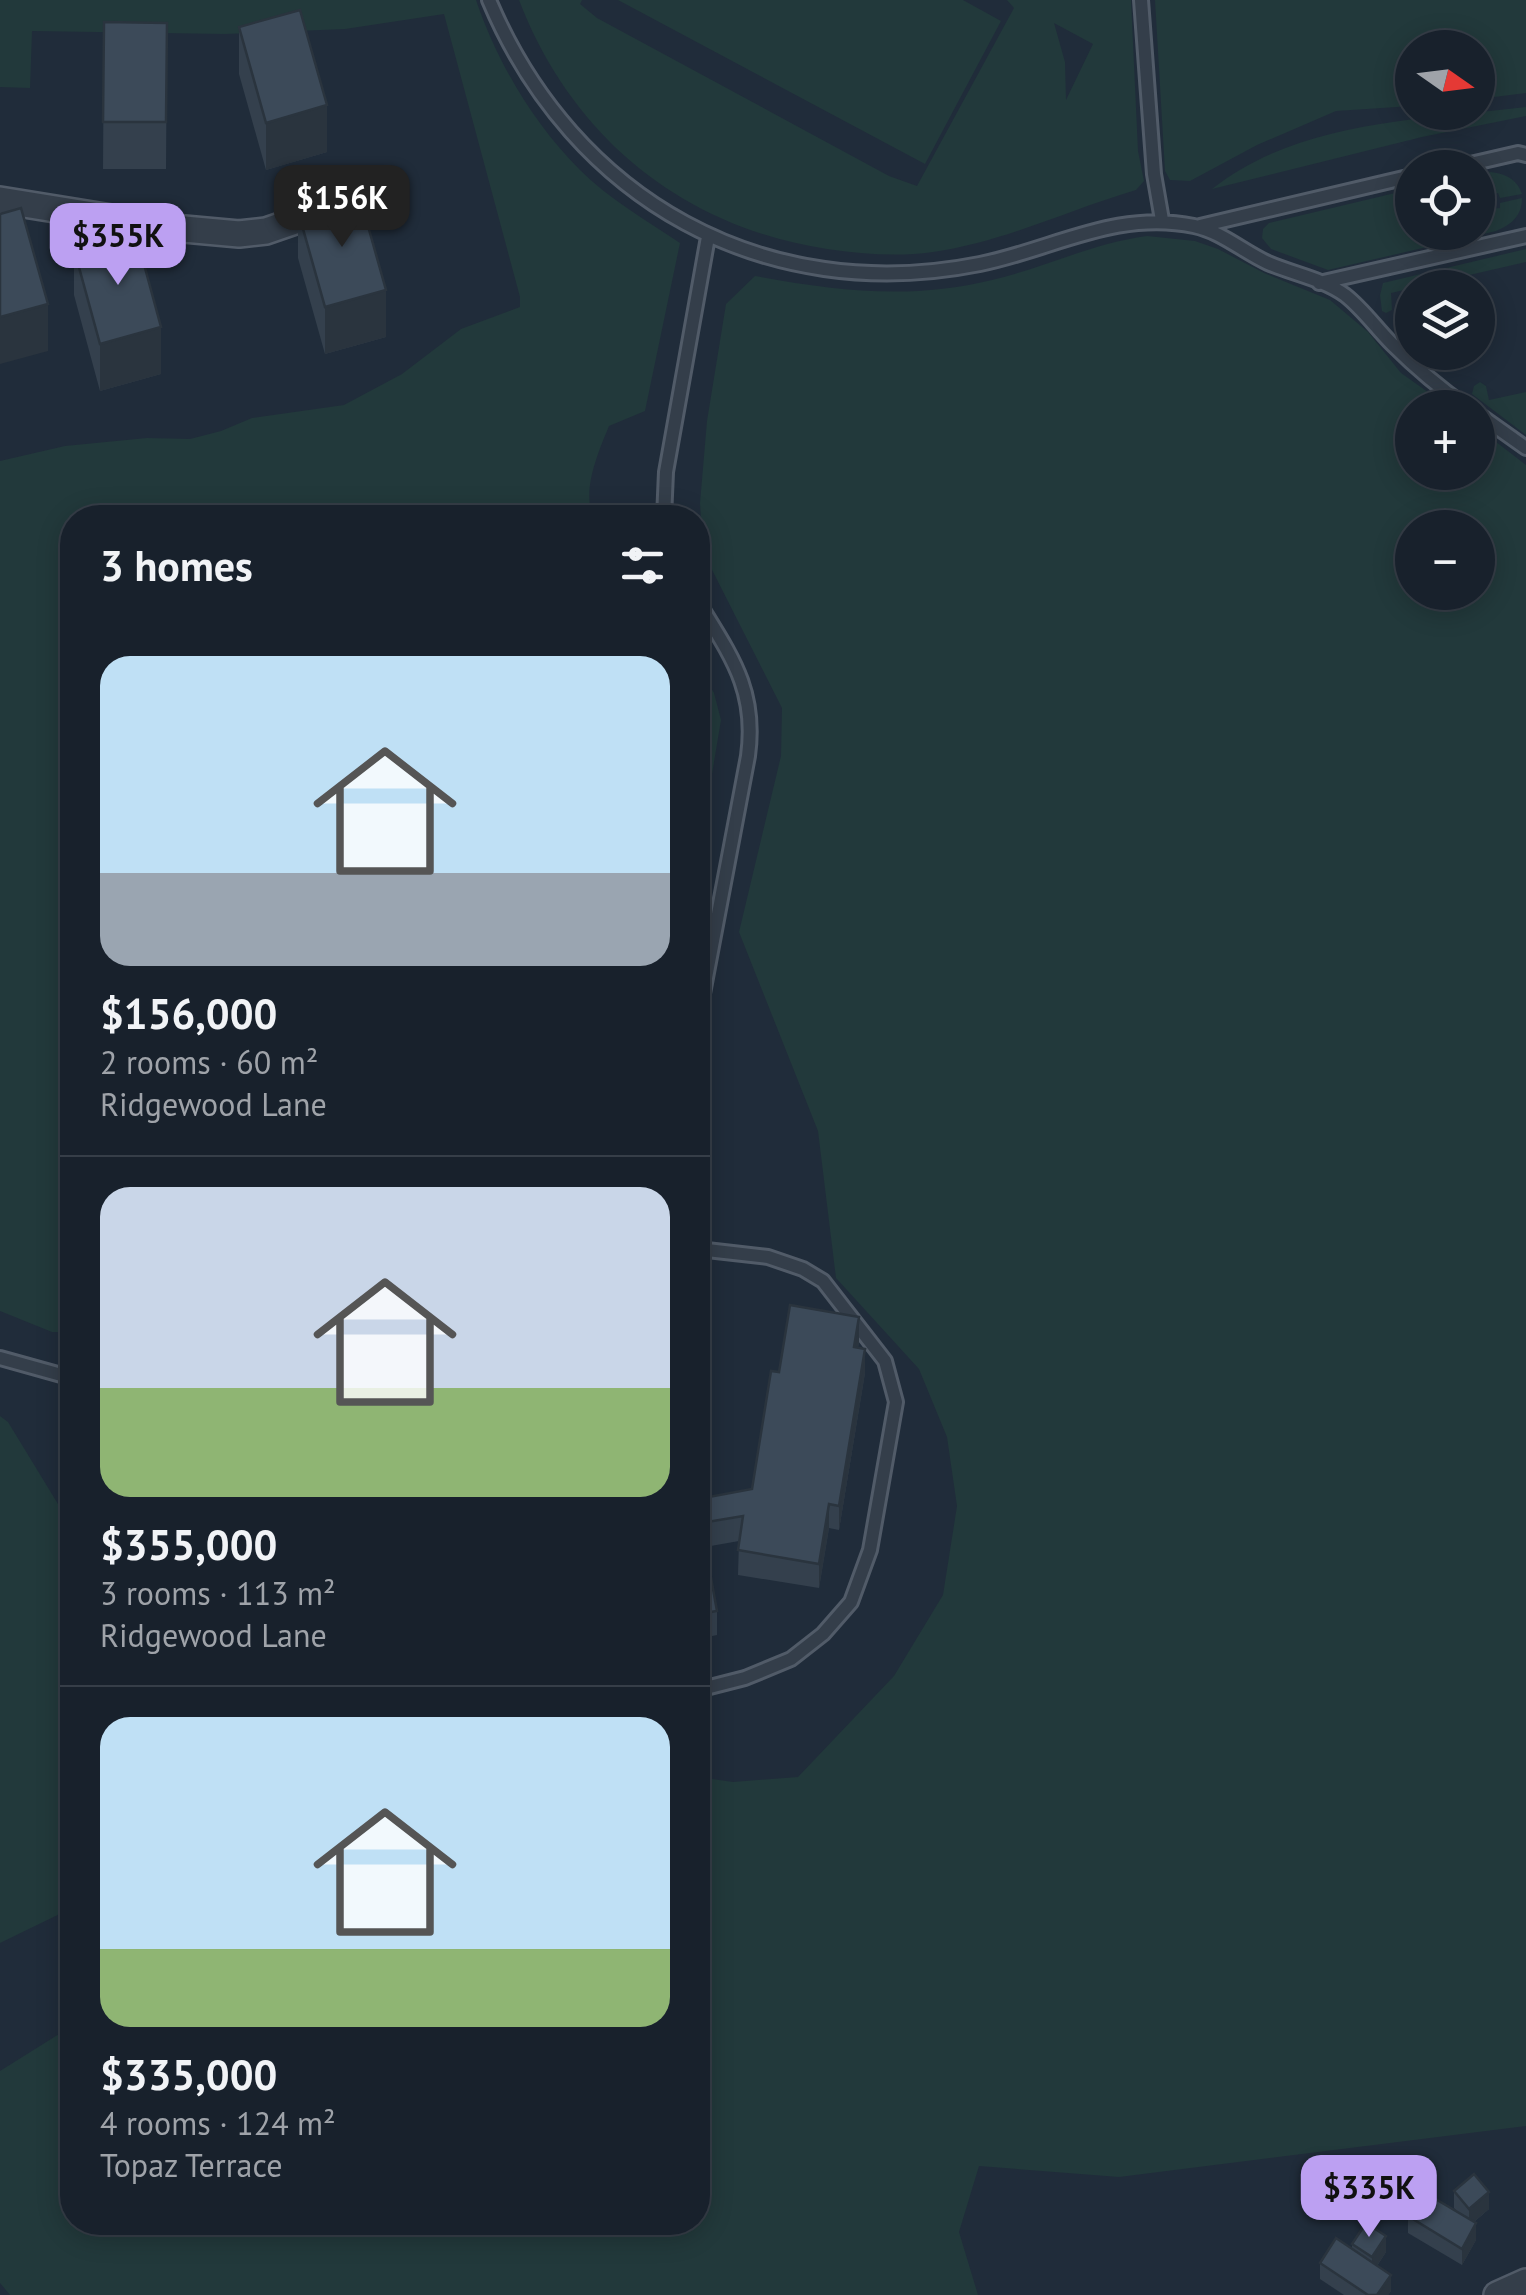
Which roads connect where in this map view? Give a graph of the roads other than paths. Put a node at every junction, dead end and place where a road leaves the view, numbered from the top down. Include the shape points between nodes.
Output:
1 (488, 0) edge
2 (1140, 0) edge
3 (1526, 155) edge
4 (1495, 158) edge
5 (1395, 180) edge
6 (386, 189) dead end
7 (0, 200) edge
8 (1162, 220) junction
9 (1198, 227) junction
10 (1526, 236) edge
11 (708, 237) junction
12 (1320, 282) junction
13 (1444, 390) edge
14 (1495, 426) edge
15 (1526, 448) edge
16 (665, 505) edge
17 (710, 622) edge
18 (710, 957) edge
19 (710, 1250) edge
20 (0, 1358) edge
21 (60, 1375) edge
22 (710, 1687) edge
23 (1526, 2282) edge
24 (1498, 2295) edge

1 - 11 lane via 523,68 582,144 638,196
2 - 8 lane
3 - 4 lane
5 - 9 lane
6 - 7 street via 240,234
8 - 9 lane
8 - 11 lane via 1095,228 982,264 898,273 778,260
9 - 12 lane
10 - 12 lane
11 - 16 lane
12 - 13 lane via 1343,294
14 - 15 lane
17 - 18 lane via 741,674 751,723
19 - 22 lane via 768,1257 823,1281 885,1361 896,1402 870,1550 850,1602 792,1659
20 - 21 lane
23 - 24 street

